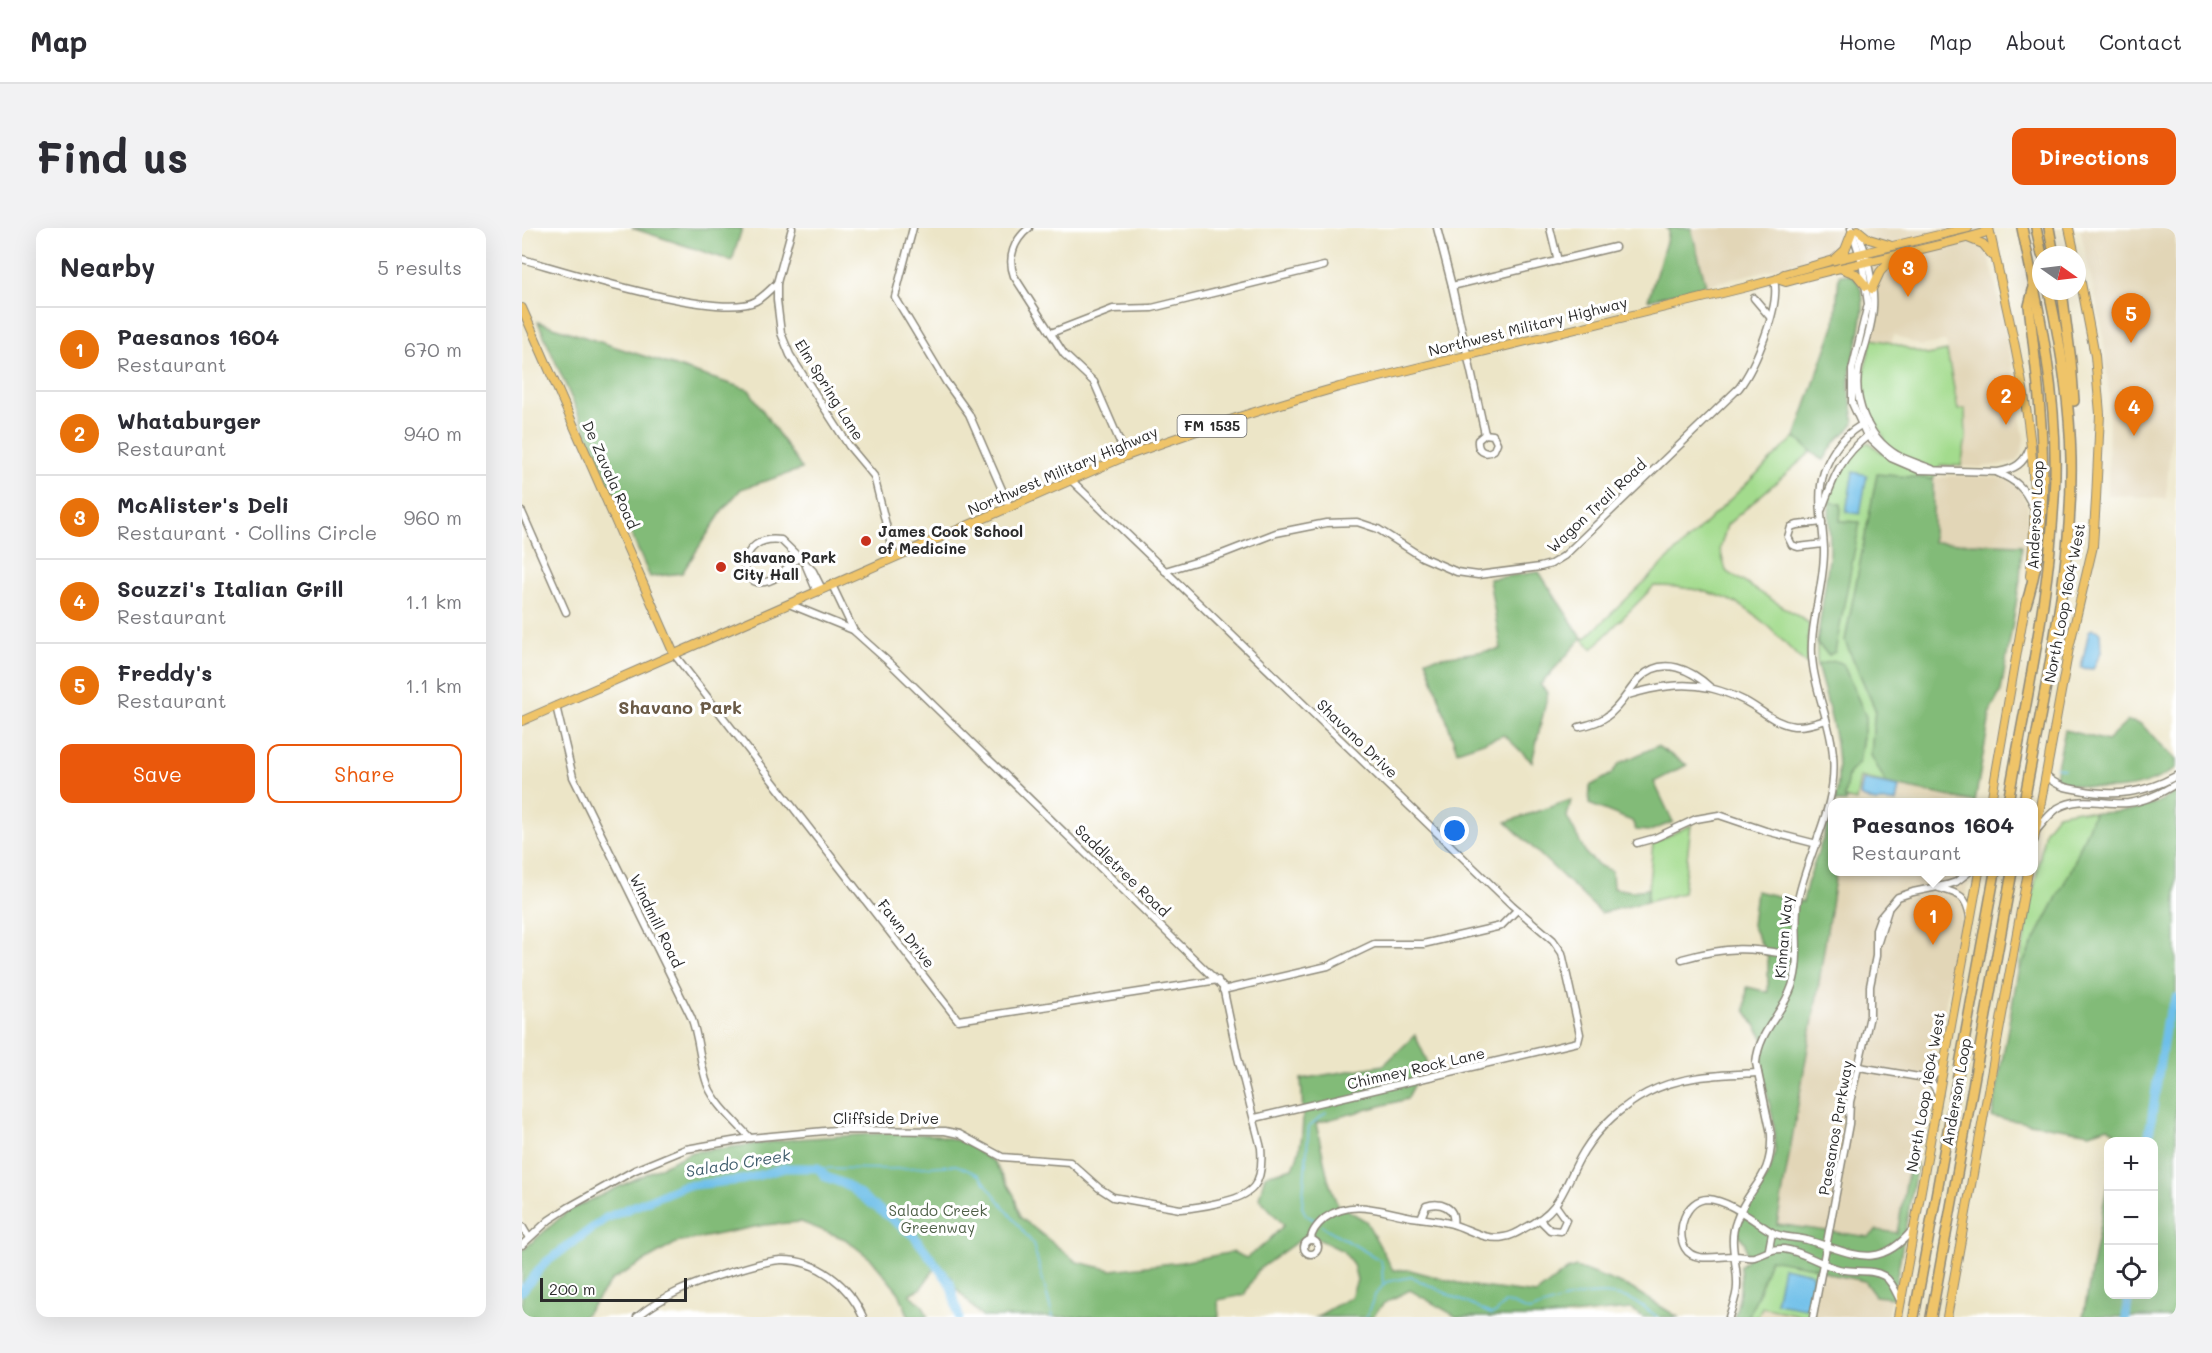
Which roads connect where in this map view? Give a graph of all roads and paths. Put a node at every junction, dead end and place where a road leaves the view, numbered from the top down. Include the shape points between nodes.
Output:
1 (792, 228) edge
2 (913, 228) edge
3 (1029, 228) edge
4 (1437, 228) edge
5 (1550, 228) edge
6 (1968, 228) edge
7 (1987, 228) edge
8 (2022, 228) edge
9 (2036, 228) edge
10 (2049, 228) edge
11 (1855, 229) edge
12 (2070, 230) edge
13 (1968, 238) junction
14 (1893, 246) junction
15 (2040, 246) edge
16 (2052, 246) edge
17 (2073, 246) edge
18 (1615, 247) dead end
19 (1894, 256) junction
20 (1863, 258) junction
21 (1995, 259) junction
22 (522, 260) edge
23 (1558, 261) junction
24 (1836, 264) junction
25 (1323, 266) dead end
26 (2032, 275) edge
27 (1776, 280) junction
28 (777, 283) junction
29 (1452, 286) junction
30 (1869, 287) junction
31 (2032, 293) edge
32 (1754, 298) dead end
33 (2037, 300) edge
34 (2051, 300) edge
35 (2063, 300) edge
36 (2084, 300) edge
37 (522, 308) edge
38 (1770, 317) junction
39 (1051, 333) junction
40 (1467, 356) junction
41 (1864, 423) junction
42 (2069, 428) junction
43 (1485, 434) dead end
44 (1870, 434) junction
45 (2031, 443) junction
46 (1831, 455) junction
47 (1126, 456) junction
48 (1842, 462) junction
49 (1998, 472) junction
50 (1071, 480) junction
51 (1011, 507) junction
52 (1822, 510) junction
53 (2034, 511) junction
54 (522, 512) edge
55 (1822, 522) junction
56 (1823, 544) junction
57 (894, 557) junction
58 (798, 558) junction
59 (1165, 572) junction
60 (832, 585) junction
61 (819, 591) junction
62 (789, 604) junction
63 (2026, 605) junction
64 (566, 612) dead end
65 (854, 631) junction
66 (674, 654) junction
67 (1712, 688) junction
68 (1628, 695) junction
69 (556, 706) junction
70 (522, 720) edge
71 (1826, 720) junction
72 (1579, 727) dead end
73 (2046, 776) junction
74 (2176, 776) edge
75 (2176, 784) edge
76 (1830, 798) edge
77 (1992, 798) edge
78 (2009, 798) edge
79 (2025, 798) edge
80 (1828, 810) edge
81 (2038, 817) edge
82 (2038, 832) edge
83 (1636, 843) dead end
84 (1817, 844) junction
85 (1964, 876) edge
86 (1978, 876) edge
87 (1994, 876) edge
88 (2011, 876) edge
89 (2027, 876) edge
90 (1936, 887) junction
91 (1517, 910) junction
92 (1970, 919) junction
93 (1796, 956) junction
94 (1682, 959) dead end
95 (1218, 980) junction
96 (1223, 990) junction
97 (1580, 1039) joint
98 (1944, 1066) junction
99 (1859, 1067) junction
100 (1758, 1073) junction
101 (1925, 1078) junction
102 (1939, 1095) junction
103 (1255, 1118) junction
104 (750, 1138) junction
105 (1255, 1187) joint
106 (1556, 1206) junction
107 (1740, 1212) junction
108 (1421, 1218) junction
109 (1540, 1220) junction
110 (1453, 1224) junction
111 (522, 1226) edge
112 (1915, 1227) junction
113 (1772, 1233) junction
114 (529, 1238) junction
115 (1311, 1240) dead end
116 (522, 1245) edge
117 (1826, 1245) junction
118 (1769, 1250) junction
119 (1735, 1256) junction
120 (1824, 1262) junction
121 (1901, 1302) junction
122 (637, 1317) edge
123 (864, 1317) edge
124 (1729, 1317) edge
125 (1813, 1317) edge
126 (1898, 1317) edge
127 (1914, 1317) edge
128 (1931, 1317) edge
129 (1947, 1317) edge

1 - 28 street, Elm Spring Lane
2 - 51 street via 896,297 969,414
3 - 39 street via 1021,234 1010,265
4 - 29 street
5 - 23 street
6 - 14 main road, Northwest Military Highway / FM 1535
7 - 13 main road, Northwest Military Highway / FM 1535 via 1984,233
7 - 21 main road
8 - 26 highway, Anderson Loop
9 - 15 highway
10 - 16 highway
11 - 14 main road
11 - 20 street
11 - 24 main road
12 - 17 main road
13 - 19 main road, Northwest Military Highway / FM 1535
13 - 21 main road via 1983,244
14 - 20 main road, Northwest Military Highway / FM 1535
18 - 23 street
19 - 20 main road, Northwest Military Highway / FM 1535
19 - 30 main road
20 - 24 main road, Northwest Military Highway / FM 1535
20 - 30 street
21 - 45 main road via 2023,382
22 - 28 street via 693,304 747,304
23 - 29 street
24 - 27 main road, Northwest Military Highway / FM 1535 via 1786,282
24 - 30 main road via 1856,274
25 - 39 street via 1152,308 1113,309
27 - 38 street, Wagon Trail Road
27 - 40 main road, Northwest Military Highway / FM 1535
28 - 57 street, Elm Spring Lane via 779,322 785,344 849,446 874,476
29 - 40 street
30 - 41 street via 1874,307 1852,370 1851,386 1852,403
31 - 63 highway via 2029,306 2040,423 2041,495 2034,578
32 - 38 street
33 - 78 highway, Anderson Loop via 2052,398 2053,517 2046,594
34 - 42 highway, Anderson Loop via 2068,397
35 - 42 highway via 2074,400
36 - 73 main road, North Loop 1604 West via 2100,414 2093,546 2069,648
37 - 66 main road, De Zavala Road
38 - 59 street, Wagon Trail Road via 1755,362 1733,394 1564,556 1551,564 1468,575 1422,557 1378,529 1357,522 1326,522 1276,533
39 - 47 street via 1064,354 1094,382
40 - 43 street
40 - 47 main road, Northwest Military Highway / FM 1535 via 1286,402
41 - 44 street
41 - 46 street, Kinnan Way via 1843,438
42 - 79 highway, Anderson Loop via 2070,508 2065,567
44 - 48 street, Kinnan Way
44 - 49 street via 1879,449 1919,470
45 - 49 street via 2021,463
45 - 53 main road
46 - 48 street
46 - 52 street, Kinnan Way via 1821,487
47 - 50 main road, Northwest Military Highway / FM 1535
48 - 52 street, Kinnan Way
49 - 53 street via 2020,485
50 - 51 main road, Northwest Military Highway / FM 1535
50 - 59 street, Shavano Drive
51 - 57 main road, Northwest Military Highway / FM 1535
52 - 55 street, Kinnan Way
53 - 63 main road
54 - 64 street
55 - 56 street, Kinnan Way
55 - 56 street via 1791,527 1788,537 1798,547
56 - 71 street, Kinnan Way via 1812,656
57 - 60 main road, Northwest Military Highway / FM 1535
58 - 58 street via 785,542 773,539 749,551 744,565 752,579 767,582
58 - 61 street via 813,571
59 - 91 street, Shavano Drive
60 - 61 main road, Northwest Military Highway / FM 1535
60 - 65 street, Saddletree Road
61 - 62 main road, Northwest Military Highway / FM 1535
62 - 65 street, Saddletree Road
62 - 66 main road, Northwest Military Highway / FM 1535
63 - 77 main road
65 - 95 street, Saddletree Road
66 - 69 main road, Northwest Military Highway / FM 1535
66 - 95 street, Fawn Drive via 958,1020
67 - 68 street via 1676,685
67 - 68 street via 1695,674 1665,667 1640,678
67 - 71 street via 1782,723 1795,726
68 - 72 street via 1605,718
69 - 70 main road, Northwest Military Highway / FM 1535
69 - 104 street, Windmill Road via 573,777 691,1017 708,1086
71 - 76 street, Kinnan Way via 1833,756
73 - 74 street via 2061,787 2127,794
73 - 81 main road, North Loop 1604 West
75 - 82 street via 2139,801 2066,804 2050,815
80 - 84 street, Kinnan Way
83 - 84 street via 1696,819 1719,815
84 - 93 street, Kinnan Way via 1798,902
85 - 90 street, Paesanos Parkway
86 - 92 main road, North Loop 1604 West
87 - 127 highway, Anderson Loop
88 - 128 highway, Anderson Loop
89 - 129 main road
90 - 92 street via 1959,894 1968,905
90 - 99 street, Paesanos Parkway via 1898,897 1877,924 1870,1016
91 - 96 street via 1501,926 1423,944 1374,944 1328,966
91 - 97 street, Shavano Drive via 1554,940 1562,953
92 - 98 main road, North Loop 1604 West
93 - 94 street via 1750,948
93 - 100 street, Kinnan Way via 1788,997 1760,1040
95 - 96 street, Saddletree Road
96 - 103 street, Saddletree Road
97 - 103 street, Chimney Rock Lane via 1574,1044
98 - 101 street
98 - 102 main road, North Loop 1604 West
99 - 101 street
99 - 117 street, Paesanos Parkway
100 - 106 street via 1684,1079 1647,1092 1630,1103 1613,1116 1584,1151
100 - 107 street, Kinnan Way via 1772,1145 1764,1175
101 - 102 street
102 - 112 main road, North Loop 1604 West
103 - 105 street, Saddletree Road via 1262,1159
104 - 105 street, Cliffside Drive via 835,1130 945,1131 959,1134 1002,1157 1070,1162 1113,1197 1180,1209 1232,1200
104 - 114 street, Cliffside Drive via 686,1149 659,1159 569,1207
106 - 109 street
106 - 109 street via 1566,1220 1561,1231 1550,1230
107 - 113 street
107 - 119 street, Kinnan Way via 1732,1238
107 - 119 street via 1718,1201 1697,1201 1684,1216 1682,1225 1687,1251 1705,1257
108 - 110 street
108 - 110 street via 1426,1206 1440,1205 1452,1211
108 - 115 street via 1371,1208 1343,1209 1322,1221 1313,1230
109 - 110 street via 1500,1238
111 - 114 street
112 - 117 street via 1884,1254 1861,1256
112 - 121 main road, North Loop 1604 West
113 - 117 street
113 - 118 street
114 - 116 street, Cliffside Drive
117 - 120 street, Paesanos Parkway
118 - 119 street via 1753,1257
118 - 120 street via 1793,1250
119 - 124 street, Kinnan Way via 1737,1286
120 - 121 street via 1843,1270 1881,1274
120 - 125 street, Paesanos Parkway
121 - 126 main road, North Loop 1604 West
122 - 123 street via 656,1302 698,1282 779,1260 800,1262 827,1274 848,1292

